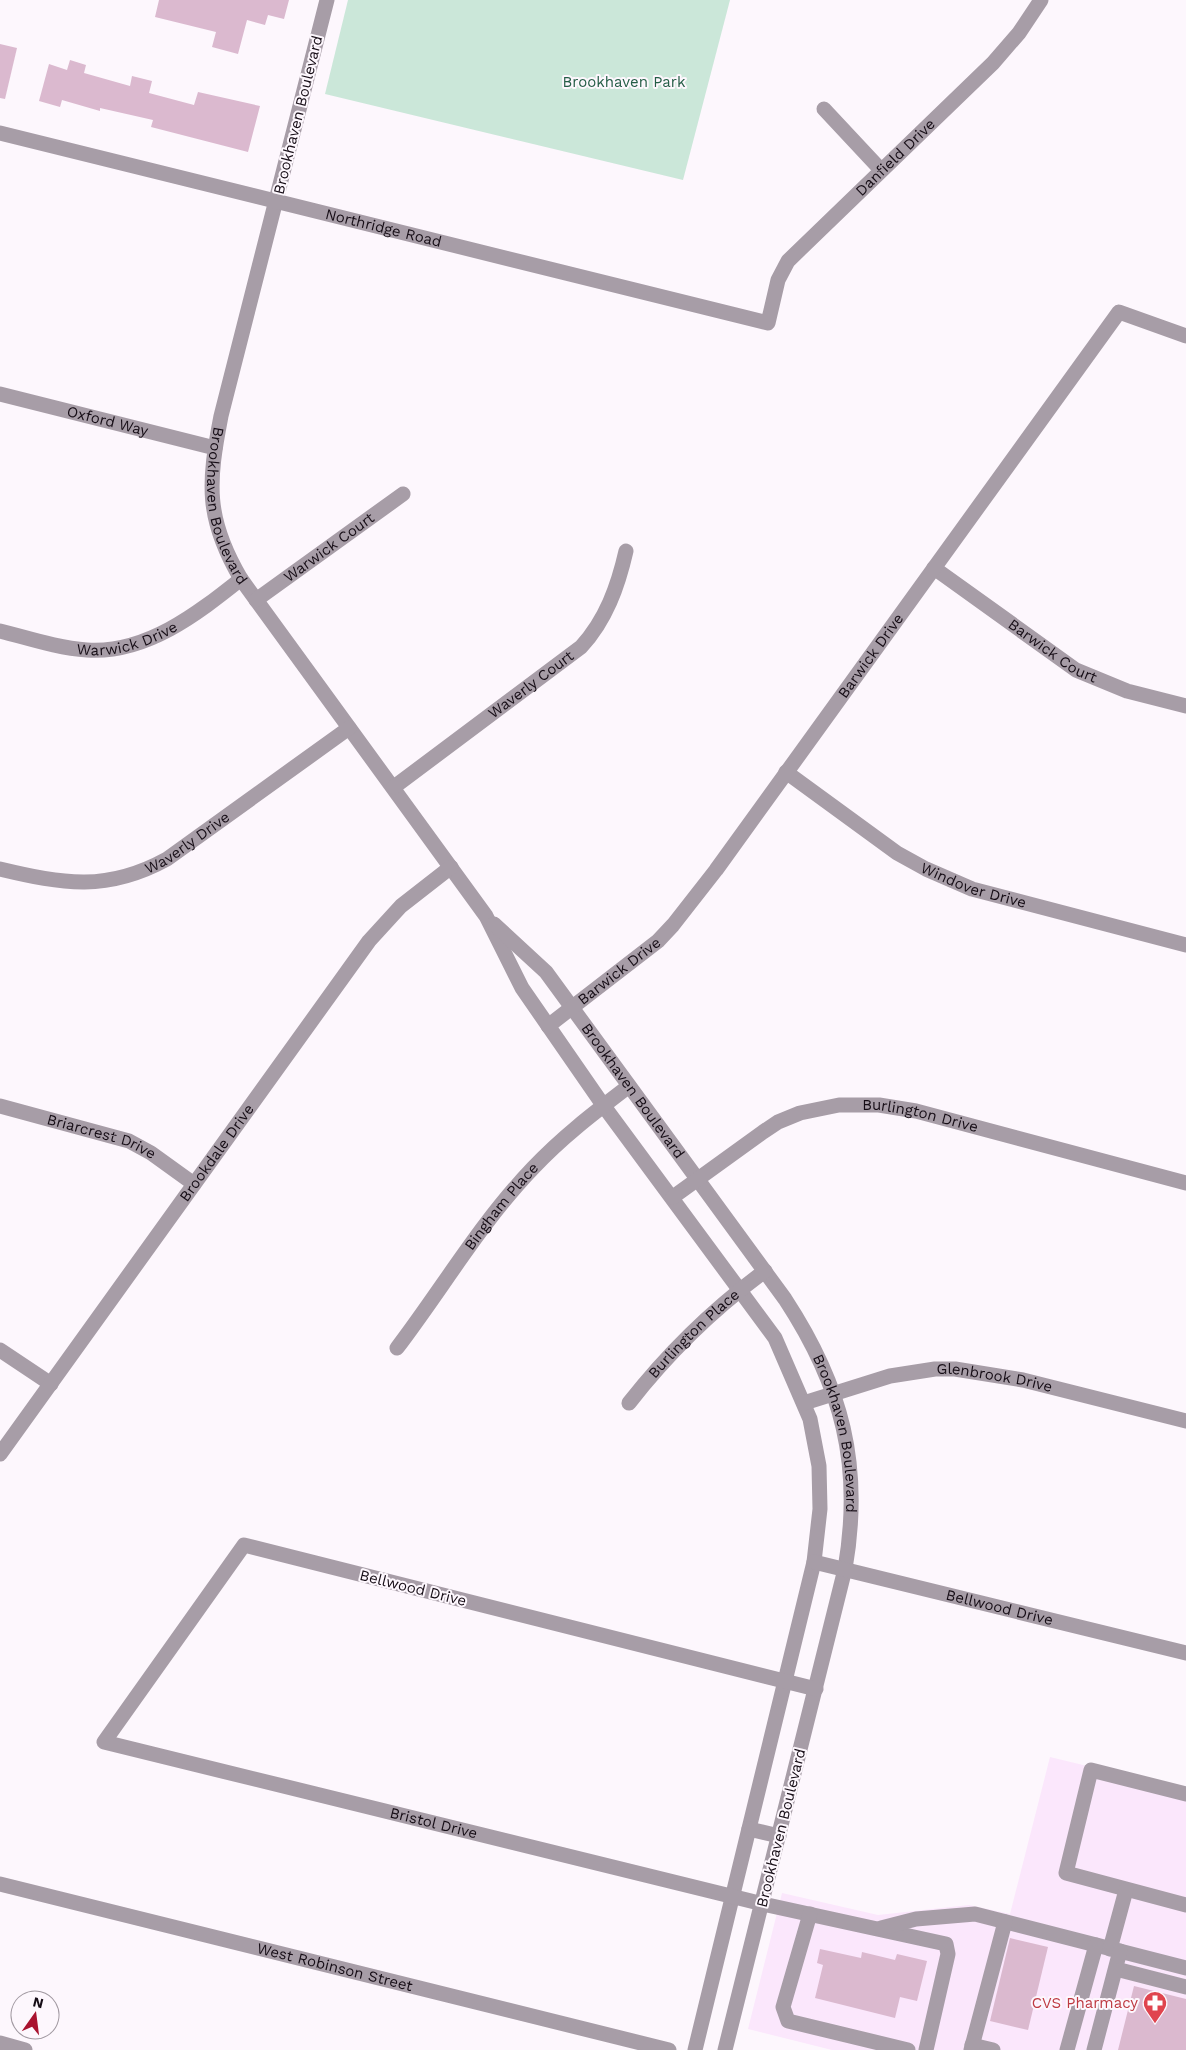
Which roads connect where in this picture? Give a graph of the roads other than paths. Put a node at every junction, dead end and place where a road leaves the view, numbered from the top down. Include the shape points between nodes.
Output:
1 (326, 0) edge
2 (1041, 0) edge
3 (824, 109) dead end
4 (0, 133) edge
5 (881, 170) junction
6 (277, 201) junction
7 (768, 322) joint
8 (1186, 336) edge
9 (0, 394) edge
10 (215, 448) junction
11 (403, 494) dead end
12 (626, 551) dead end
13 (934, 568) junction
14 (241, 579) junction
15 (256, 600) junction
16 (0, 631) edge
17 (1186, 706) edge
18 (349, 728) junction
19 (786, 772) junction
20 (394, 787) junction
21 (451, 868) junction
22 (0, 869) edge
23 (486, 916) junction
24 (1186, 945) edge
25 (572, 1008) junction
26 (548, 1026) junction
27 (629, 1086) junction
28 (603, 1105) junction
29 (0, 1106) edge
30 (698, 1179) junction
31 (1186, 1183) edge
32 (194, 1184) junction
33 (673, 1198) junction
34 (765, 1271) junction
35 (739, 1290) junction
36 (397, 1348) dead end
37 (0, 1350) edge
38 (51, 1384) junction
39 (834, 1393) junction
40 (629, 1403) dead end
41 (804, 1403) junction
42 (1186, 1421) edge
43 (0, 1454) edge
44 (814, 1562) junction
45 (845, 1569) junction
46 (1186, 1653) edge
47 (786, 1682) junction
48 (816, 1689) junction
49 (104, 1742) joint
50 (1186, 1794) edge
51 (749, 1829) junction
52 (779, 1836) junction
53 (0, 1884) edge
54 (1126, 1890) junction
55 (732, 1896) junction
56 (763, 1904) junction
57 (1186, 1905) edge
58 (810, 1914) junction
59 (1005, 1922) junction
60 (877, 1928) junction
61 (1109, 1948) junction
62 (1186, 1968) edge
63 (1116, 1969) junction
64 (1186, 1987) edge
65 (0, 2043) edge
66 (971, 2047) edge
67 (25, 2050) edge
68 (669, 2050) edge
69 (695, 2050) edge
70 (725, 2050) edge
71 (908, 2050) edge
72 (926, 2050) edge
73 (993, 2050) edge
74 (1068, 2050) edge
75 (1094, 2050) edge

1 - 6 street, Brookhaven Boulevard
2 - 5 street, Danfield Drive via 993,63
3 - 5 street
4 - 6 street, Northridge Road
5 - 7 street, Danfield Drive via 788,261 778,280
6 - 7 street, Northridge Road
6 - 10 street, Brookhaven Boulevard
8 - 13 street, Barwick Drive via 1119,312
9 - 10 street, Oxford Way
10 - 14 street, Brookhaven Boulevard via 211,483 213,511 226,554
11 - 15 street, Warwick Court
12 - 20 street, Waverly Court via 618,584 600,624 581,647
13 - 17 street, Barwick Court via 1076,670 1127,691
13 - 19 street, Barwick Drive
14 - 15 street, Brookhaven Boulevard
14 - 16 street, Warwick Drive via 170,629 128,646 86,650
15 - 18 street, Brookhaven Boulevard
18 - 20 street, Brookhaven Boulevard
18 - 22 street, Waverly Drive via 146,871 104,882 83,883
19 - 24 street, Windover Drive via 898,853 972,889
19 - 25 street, Barwick Drive via 673,925 646,951
20 - 21 street, Brookhaven Boulevard
21 - 23 street, Brookhaven Boulevard
21 - 32 street, Brookdale Drive via 401,906 369,941
23 - 25 street, Brookhaven Boulevard via 546,972
23 - 26 street, Brookhaven Boulevard via 522,988
25 - 26 street, Barwick Drive
25 - 27 street, Brookhaven Boulevard
26 - 28 street, Brookhaven Boulevard
27 - 28 street, Bingham Place
27 - 30 street, Brookhaven Boulevard
28 - 33 street, Brookhaven Boulevard
28 - 36 street, Bingham Place via 556,1144 506,1199
29 - 32 street, Briarcrest Drive via 129,1141
30 - 31 street, Burlington Drive via 778,1122 817,1109 862,1105 916,1111
30 - 33 street, Burlington Drive
30 - 34 street, Brookhaven Boulevard
32 - 38 street, Brookdale Drive
33 - 35 street, Brookhaven Boulevard
34 - 35 street, Burlington Place
34 - 39 street, Brookhaven Boulevard via 803,1326
35 - 40 street, Burlington Place via 691,1332
35 - 41 street, Brookhaven Boulevard via 775,1338
37 - 38 street
38 - 43 street, Brookdale Drive
39 - 41 street, Glenbrook Drive
39 - 42 street, Glenbrook Drive via 890,1376 955,1369 1023,1380
39 - 45 street, Brookhaven Boulevard via 849,1451 851,1475 851,1524
41 - 44 street, Brookhaven Boulevard via 820,1466 820,1509
44 - 45 street, Bellwood Drive
44 - 47 street, Brookhaven Boulevard
45 - 46 street, Bellwood Drive
45 - 48 street, Brookhaven Boulevard
47 - 48 street, Bellwood Drive
47 - 49 street, Bellwood Drive via 244,1545
47 - 51 street, Brookhaven Boulevard
48 - 52 street, Brookhaven Boulevard
49 - 55 street, Bristol Drive
50 - 54 street via 1091,1770 1066,1873
51 - 52 street
51 - 55 street, Brookhaven Boulevard
52 - 56 street, Brookhaven Boulevard
53 - 68 street, West Robinson Street
54 - 57 street
54 - 61 street
55 - 56 street, Bristol Drive
55 - 69 street, Brookhaven Boulevard
56 - 58 street, Bristol Drive
56 - 70 street, Brookhaven Boulevard
58 - 60 street, Bristol Drive
58 - 71 street via 783,2007 788,2021
59 - 60 street via 975,1914 916,1919
59 - 61 street
59 - 66 street
60 - 72 street, Bristol Drive via 946,1944 948,1954
61 - 62 street
61 - 63 street
61 - 74 street
63 - 64 street
63 - 75 street
65 - 67 street
66 - 73 street

